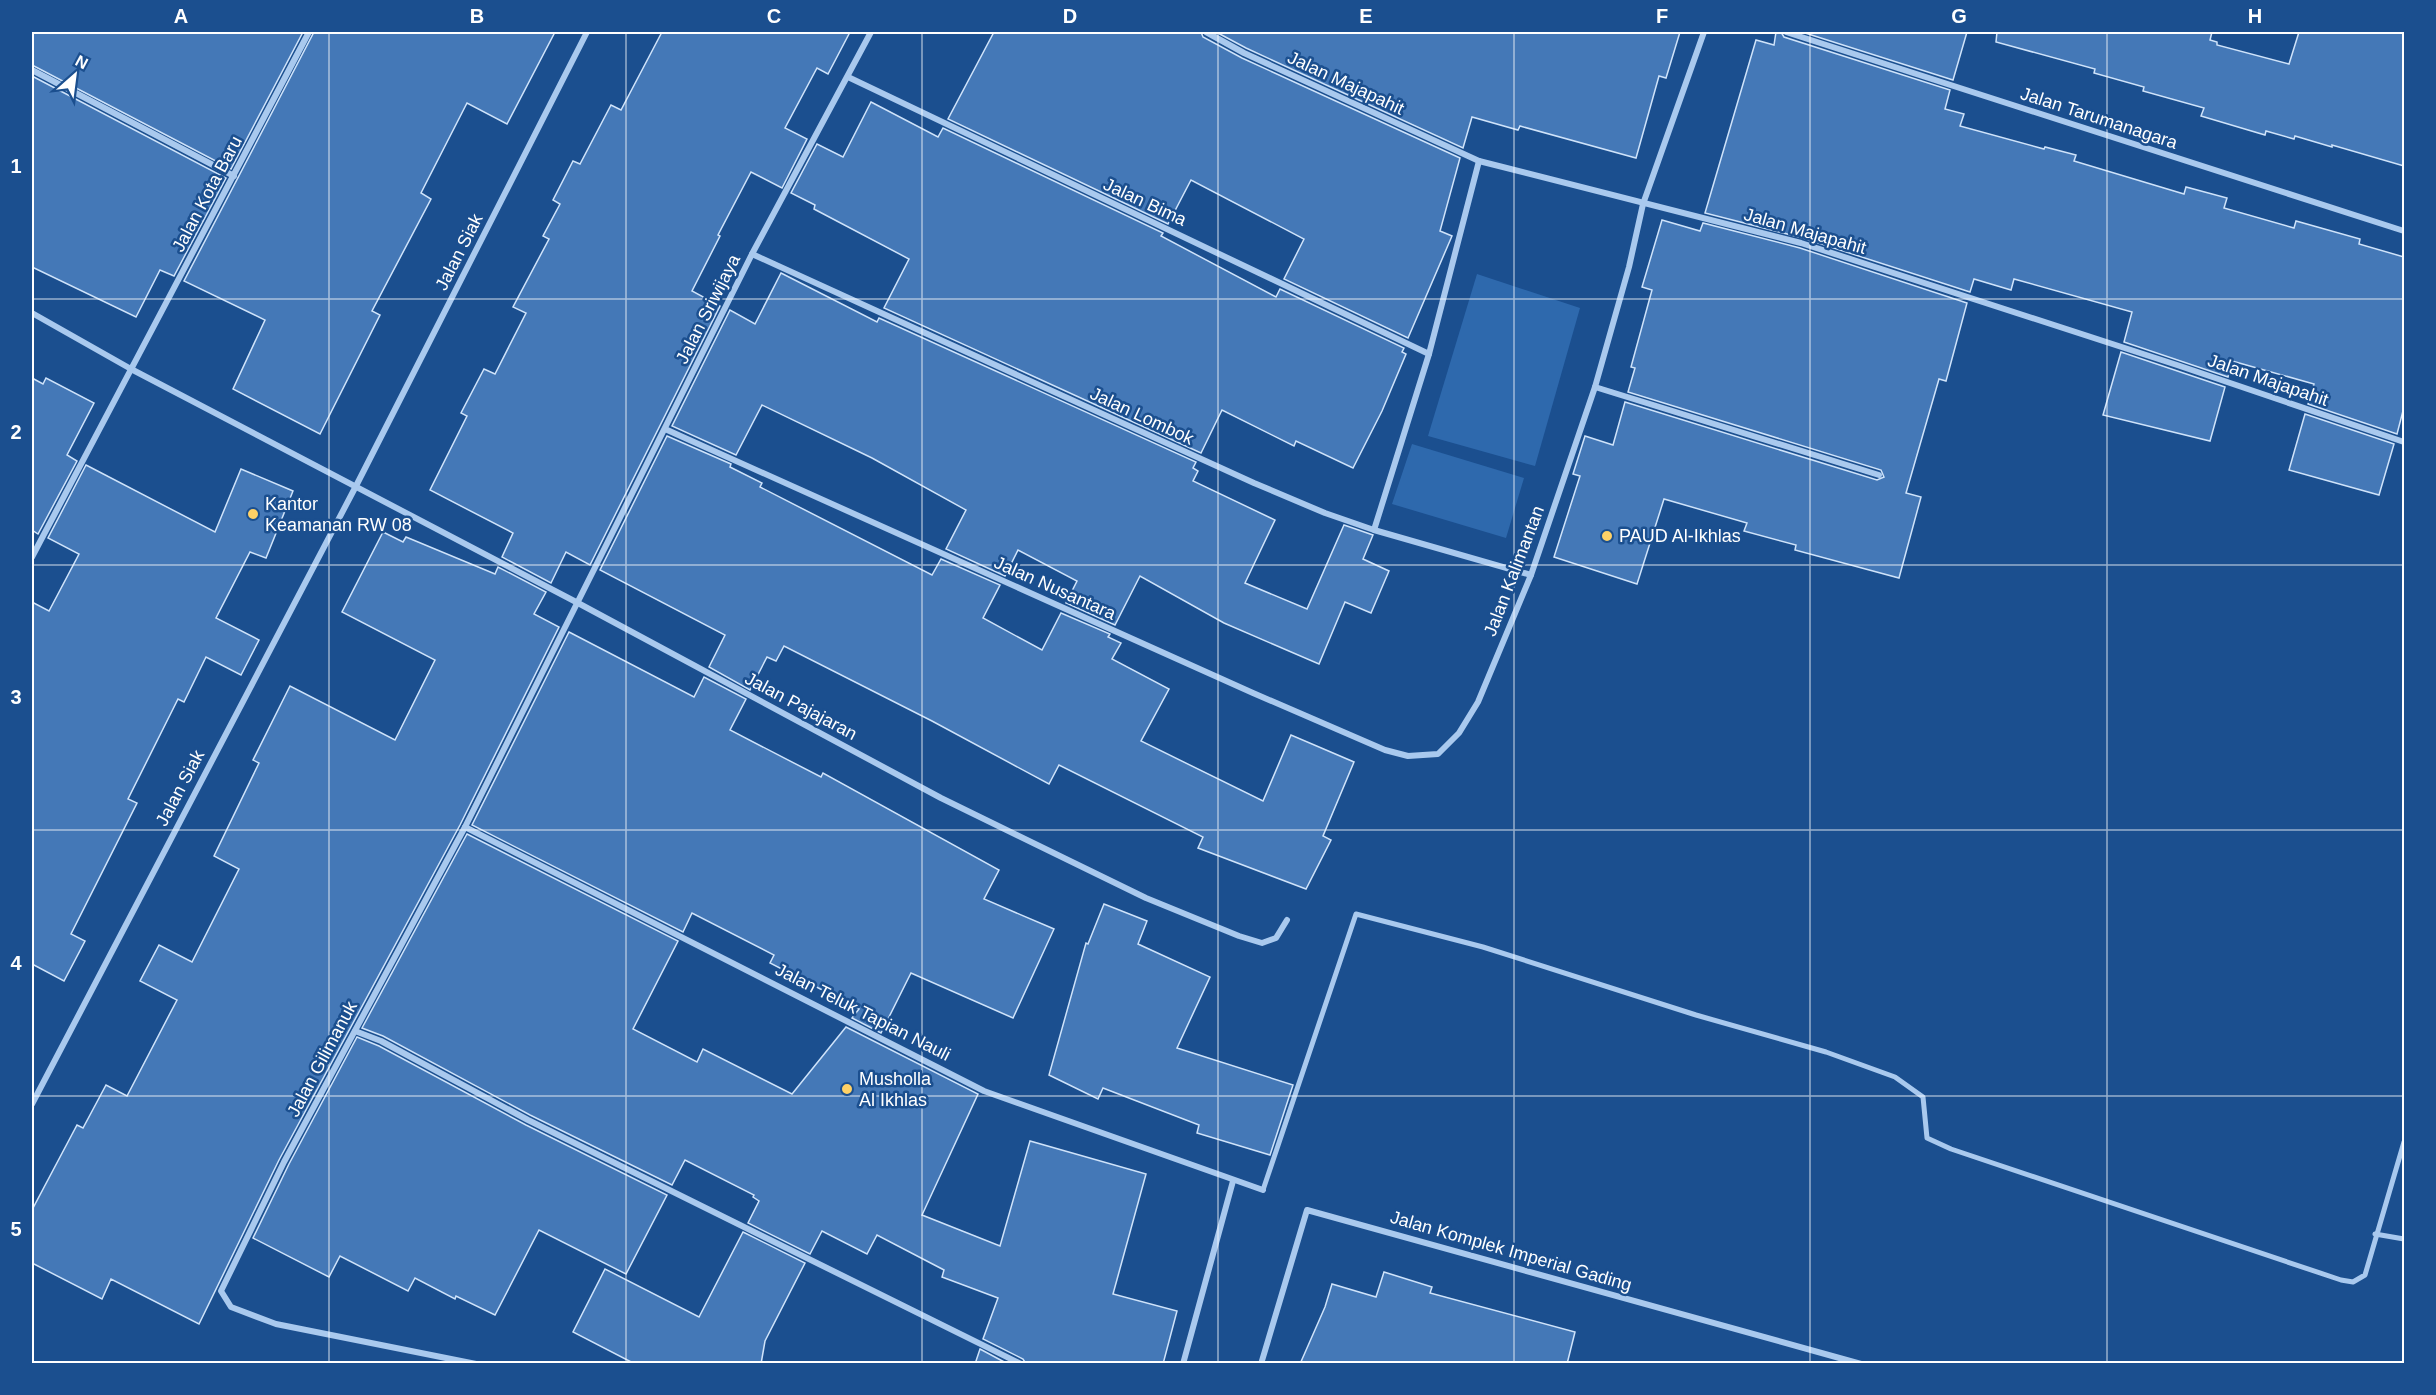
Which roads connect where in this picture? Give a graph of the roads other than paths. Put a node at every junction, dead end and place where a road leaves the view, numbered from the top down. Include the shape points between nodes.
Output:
1 (309, 32) edge
2 (588, 32) edge
3 (871, 32) edge
4 (1206, 32) edge
5 (1704, 32) edge
6 (1786, 32) edge
7 (32, 70) edge
8 (848, 77) junction
9 (1479, 161) junction
10 (234, 176) junction
11 (1643, 204) junction
12 (2404, 231) edge
13 (752, 254) junction
14 (32, 313) edge
15 (1429, 354) junction
16 (131, 369) junction
17 (1595, 387) junction
18 (665, 429) junction
19 (2404, 442) edge
20 (1879, 475) dead end
21 (357, 486) junction
22 (1374, 530) junction
23 (32, 557) edge
24 (1531, 575) junction
25 (578, 603) junction
26 (1438, 754) joint
27 (465, 828) junction
28 (1287, 920) dead end
29 (355, 1031) junction
30 (32, 1104) edge
31 (2404, 1142) edge
32 (1233, 1181) junction
33 (1263, 1190) joint
34 (2375, 1234) junction
35 (2404, 1239) edge
36 (476, 1364) edge
37 (1021, 1364) edge
38 (1183, 1364) edge
39 (1261, 1364) edge
40 (1861, 1364) edge

1 - 10 street, Jalan Kota Baru
2 - 21 street, Jalan Siak
3 - 8 street, Jalan Sriwijaya
4 - 9 street, Jalan Majapahit
5 - 11 street, Jalan Kalimantan
6 - 12 street, Jalan Tarumanagara
7 - 10 street
8 - 13 street, Jalan Sriwijaya
8 - 15 street, Jalan Bima
9 - 11 street, Jalan Majapahit
9 - 15 street
10 - 16 street, Jalan Kota Baru
11 - 17 street, Jalan Kalimantan
11 - 19 street, Jalan Majapahit via 1801,243
13 - 18 street, Jalan Sriwijaya
13 - 22 street, Jalan Lombok via 1254,483
14 - 16 street
15 - 22 street
16 - 21 street
16 - 23 street, Jalan Kota Baru
17 - 20 street
17 - 24 street, Jalan Kalimantan
18 - 25 street, Jalan Sriwijaya
18 - 26 street, Jalan Nusantara via 1385,750 1408,756
21 - 25 street, Jalan Pajajaran
21 - 30 street, Jalan Siak
22 - 24 street, Jalan Lombok
24 - 26 street, Jalan Kalimantan via 1478,702 1459,733
25 - 27 street, Jalan Gilimanuk
25 - 28 street, Jalan Pajajaran via 941,798 1146,898 1262,943 1276,938
27 - 29 street, Jalan Gilimanuk
27 - 32 street, Jalan Teluk Tapian Nauli via 984,1091
29 - 36 street, Jalan Gilimanuk via 284,1162 222,1292 231,1307 276,1324
29 - 37 street
31 - 34 street
32 - 33 street, Jalan Teluk Tapian Nauli
32 - 38 street
33 - 34 street via 1356,914 1483,947 1826,1052 1895,1077 1923,1097 1927,1138 2341,1280 2353,1282 2365,1275
34 - 35 street
39 - 40 street, Jalan Komplek Imperial Gading via 1307,1210

